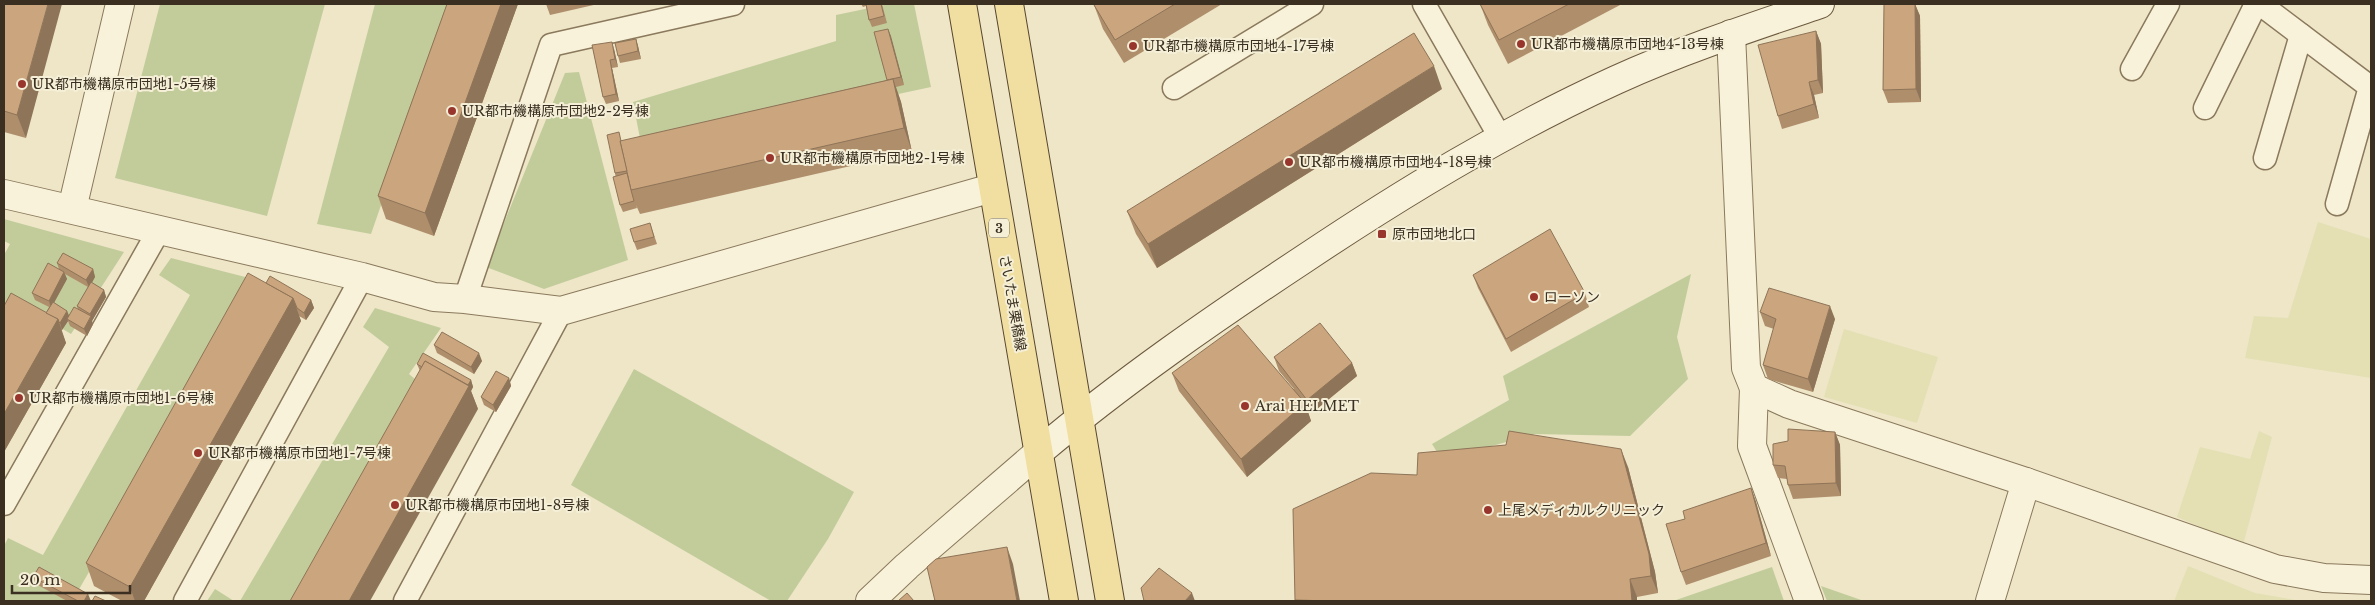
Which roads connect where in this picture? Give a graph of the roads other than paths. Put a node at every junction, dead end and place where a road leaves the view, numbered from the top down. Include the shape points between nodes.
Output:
1 (120, 4) edge
2 (733, 4) edge
3 (962, 4) edge
4 (1009, 4) edge
5 (1312, 4) edge
6 (1424, 4) edge
7 (1820, 4) edge
8 (2168, 4) edge
9 (2256, 4) edge
10 (2260, 4) edge
11 (1731, 34) junction
12 (2302, 35) junction
13 (2132, 70) dead end
14 (1174, 88) dead end
15 (2205, 108) dead end
16 (1500, 137) junction
17 (2264, 158) dead end
18 (992, 188) junction
19 (4, 194) edge
20 (2337, 204) dead end
21 (72, 209) junction
22 (158, 232) junction
23 (362, 277) junction
24 (465, 298) junction
25 (561, 311) junction
26 (1754, 388) junction
27 (1079, 418) junction
28 (1039, 452) junction
29 (2026, 482) junction
30 (4, 504) edge
31 (2371, 580) edge
32 (185, 601) edge
33 (405, 601) edge
34 (870, 601) edge
35 (1064, 601) edge
36 (1110, 601) edge
37 (1809, 601) edge
38 (1990, 601) edge

1 - 21 street
2 - 24 lane via 551,44
3 - 18 main road, さいたま栗橋線 / 3
4 - 27 main road
5 - 14 lane
6 - 16 lane
7 - 11 street
8 - 13 lane
9 - 15 lane
10 - 12 lane
11 - 16 street via 1616,80
11 - 26 street via 1746,368
12 - 17 lane
12 - 20 lane via 2370,87
16 - 27 street via 1381,207 1237,303
18 - 25 street
18 - 28 main road, さいたま栗橋線 / 3
19 - 21 street
21 - 22 street
22 - 23 street
22 - 30 lane
23 - 24 street via 434,297
23 - 32 lane
24 - 25 street
25 - 33 lane
26 - 29 street via 1790,404
26 - 37 street via 1752,446
27 - 28 street
27 - 36 main road
28 - 34 street
28 - 35 main road, さいたま栗橋線 / 3
29 - 31 street via 2275,569 2324,578
29 - 38 street

